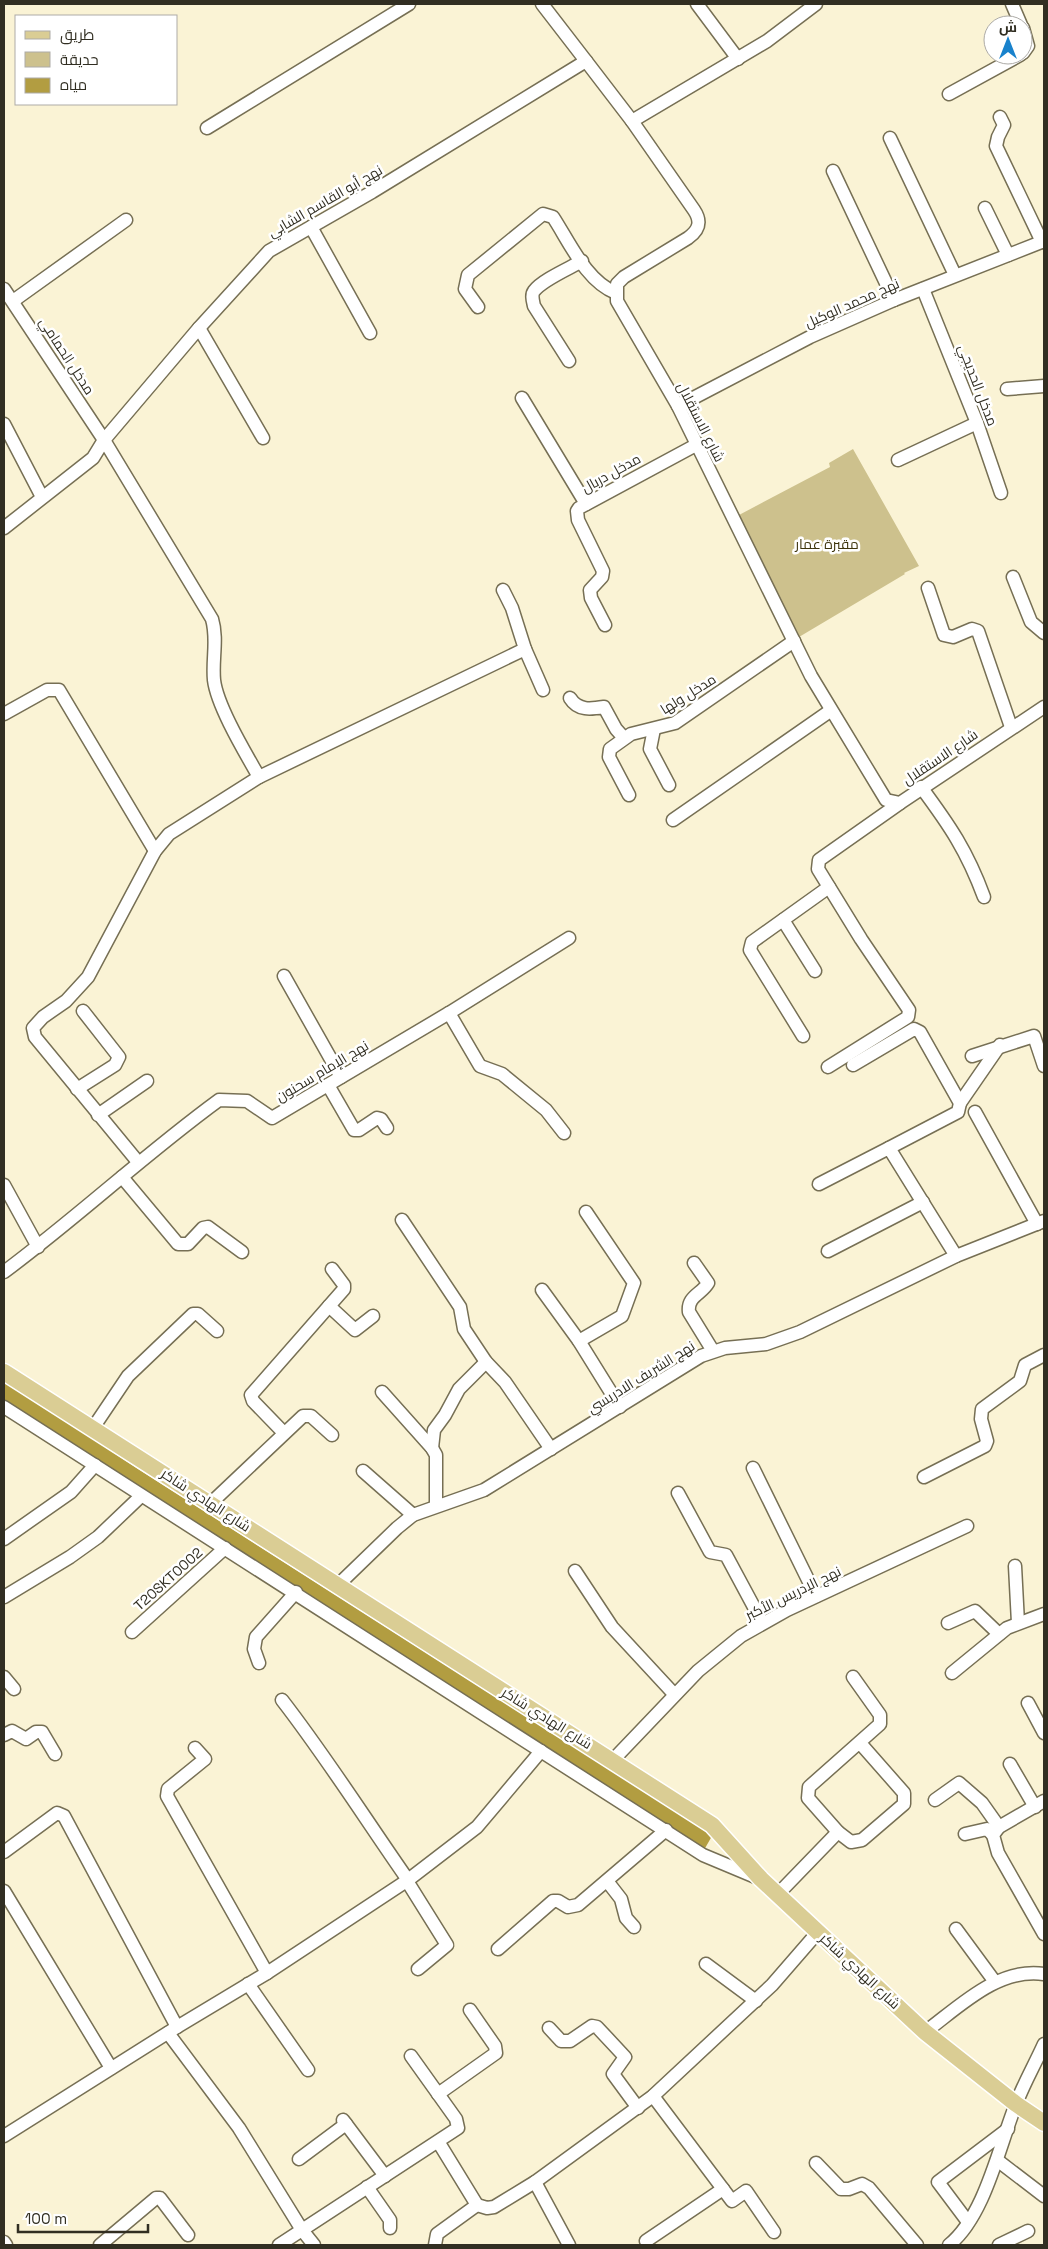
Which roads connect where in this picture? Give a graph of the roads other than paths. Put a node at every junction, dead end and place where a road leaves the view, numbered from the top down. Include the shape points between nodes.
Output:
1 (409, 4) edge
2 (542, 4) edge
3 (697, 4) edge
4 (816, 4) edge
5 (738, 59) junction
6 (586, 61) junction
7 (1002, 65) edge
8 (949, 94) dead end
9 (1000, 116) dead end
10 (632, 121) junction
11 (207, 128) dead end
12 (890, 138) dead end
13 (834, 171) dead end
14 (985, 208) dead end
15 (126, 220) dead end
16 (311, 227) junction
17 (1043, 241) edge
18 (1008, 255) junction
19 (582, 261) junction
20 (955, 276) junction
21 (4, 289) edge
22 (923, 289) junction
23 (616, 293) junction
24 (894, 300) junction
25 (13, 301) junction
26 (478, 307) dead end
27 (199, 328) junction
28 (370, 333) dead end
29 (569, 361) dead end
30 (1044, 386) edge
31 (1007, 388) dead end
32 (522, 398) dead end
33 (678, 406) junction
34 (977, 423) junction
35 (4, 424) edge
36 (263, 438) dead end
37 (104, 440) junction
38 (696, 445) junction
39 (898, 460) dead end
40 (1001, 493) dead end
41 (42, 497) junction
42 (586, 504) junction
43 (4, 528) edge
44 (1013, 577) dead end
45 (928, 588) dead end
46 (503, 590) dead end
47 (605, 625) dead end
48 (1044, 633) edge
49 (794, 641) junction
50 (525, 649) junction
51 (543, 690) dead end
52 (570, 698) dead end
53 (1044, 707) edge
54 (830, 711) junction
55 (4, 714) edge
56 (1011, 727) junction
57 (654, 729) junction
58 (624, 738) junction
59 (259, 777) junction
60 (669, 785) dead end
61 (921, 787) junction
62 (630, 795) dead end
63 (900, 802) junction
64 (673, 820) dead end
65 (154, 851) junction
66 (829, 887) junction
67 (984, 897) dead end
68 (783, 920) junction
69 (569, 938) dead end
70 (815, 972) dead end
71 (284, 976) dead end
72 (83, 1011) dead end
73 (449, 1013) junction
74 (1039, 1035) edge
75 (803, 1036) dead end
76 (1000, 1045) junction
77 (972, 1056) dead end
78 (852, 1065) dead end
79 (1044, 1066) edge
80 (828, 1067) dead end
81 (341, 1077) junction
82 (147, 1080) dead end
83 (328, 1085) junction
84 (77, 1089) junction
85 (960, 1104) junction
86 (974, 1112) dead end
87 (98, 1115) junction
88 (387, 1128) dead end
89 (564, 1133) dead end
90 (889, 1148) junction
91 (138, 1162) junction
92 (122, 1177) junction
93 (819, 1184) dead end
94 (4, 1185) edge
95 (923, 1202) junction
96 (586, 1212) dead end
97 (402, 1220) dead end
98 (1040, 1222) edge
99 (38, 1247) junction
100 (828, 1251) dead end
101 (242, 1252) dead end
102 (956, 1256) junction
103 (694, 1263) dead end
104 (332, 1269) dead end
105 (4, 1272) edge
106 (542, 1290) dead end
107 (329, 1306) junction
108 (373, 1316) dead end
109 (217, 1331) dead end
110 (579, 1342) junction
111 (713, 1351) junction
112 (1044, 1354) edge
113 (486, 1362) junction
114 (4, 1372) edge
115 (382, 1392) dead end
116 (4, 1407) edge
117 (620, 1407) junction
118 (93, 1428) junction
119 (284, 1433) junction
120 (332, 1436) dead end
121 (432, 1448) junction
122 (551, 1449) junction
123 (95, 1465) junction
124 (753, 1468) dead end
125 (363, 1471) dead end
126 (924, 1477) dead end
127 (678, 1493) dead end
128 (141, 1496) junction
129 (211, 1502) junction
130 (436, 1506) junction
131 (413, 1515) junction
132 (967, 1526) dead end
133 (4, 1539) edge
134 (225, 1548) junction
135 (1015, 1566) dead end
136 (575, 1571) dead end
137 (337, 1586) junction
138 (296, 1592) junction
139 (816, 1596) junction
140 (4, 1597) edge
141 (1044, 1614) edge
142 (762, 1622) junction
143 (1018, 1622) junction
144 (948, 1623) dead end
145 (132, 1632) dead end
146 (999, 1634) junction
147 (259, 1663) dead end
148 (952, 1674) dead end
149 (4, 1677) edge
150 (853, 1677) dead end
151 (14, 1689) dead end
152 (674, 1694) junction
153 (282, 1700) dead end
154 (1028, 1703) dead end
155 (1044, 1733) edge
156 (4, 1735) edge
157 (860, 1743) junction
158 (194, 1748) dead end
159 (541, 1750) junction
160 (55, 1754) dead end
161 (613, 1760) junction
162 (1010, 1764) dead end
163 (935, 1800) dead end
164 (1039, 1804) edge
165 (666, 1830) junction
166 (996, 1831) junction
167 (838, 1832) junction
168 (965, 1834) dead end
169 (4, 1852) edge
170 (761, 1879) junction
171 (408, 1881) junction
172 (607, 1881) junction
173 (4, 1891) edge
174 (778, 1894) junction
175 (634, 1927) dead end
176 (956, 1929) dead end
177 (818, 1932) junction
178 (1044, 1934) edge
179 (498, 1949) dead end
180 (706, 1964) dead end
181 (418, 1969) dead end
182 (267, 1974) junction
183 (1044, 1974) edge
184 (995, 1982) junction
185 (248, 1984) junction
186 (756, 2001) junction
187 (470, 2010) dead end
188 (549, 2028) dead end
189 (172, 2030) junction
190 (925, 2032) junction
191 (1044, 2044) edge
192 (411, 2056) dead end
193 (111, 2068) junction
194 (308, 2070) dead end
195 (438, 2094) junction
196 (653, 2096) junction
197 (1016, 2104) junction
198 (638, 2108) junction
199 (1044, 2123) edge
200 (1008, 2129) junction
201 (5, 2132) edge
202 (438, 2143) junction
203 (299, 2159) dead end
204 (997, 2160) junction
205 (816, 2163) dead end
206 (385, 2176) junction
207 (534, 2182) junction
208 (367, 2188) junction
209 (723, 2189) junction
210 (1044, 2196) edge
211 (478, 2205) junction
212 (968, 2222) junction
213 (390, 2228) dead end
214 (302, 2230) junction
215 (1028, 2230) dead end
216 (774, 2232) dead end
217 (188, 2234) dead end
218 (646, 2241) dead end
219 (956, 2243) edge
220 (100, 2245) edge
221 (279, 2245) edge
222 (314, 2245) edge
223 (435, 2245) edge
224 (569, 2245) edge
225 (917, 2245) edge
226 (999, 2245) edge

1 - 11 street
2 - 6 street
3 - 5 street
4 - 5 street
5 - 10 street
6 - 10 street
6 - 16 street, نهج أبو القاسم الشابي
7 - 8 street
9 - 17 street via 1004,126 996,146
10 - 23 street via 699,217 699,226 688,238 624,277 617,284
12 - 20 street
13 - 24 street
14 - 18 street
15 - 25 street
16 - 27 street, نهج أبو القاسم الشابي via 269,251
16 - 28 street
17 - 18 street, نهج محمد الوكيل
18 - 20 street, نهج محمد الوكيل
19 - 23 street via 600,285
19 - 26 street via 553,217 543,214 468,275 465,289
19 - 29 street via 542,285 532,297 534,306
20 - 22 street, نهج محمد الوكيل
21 - 25 street, مدخل الحمامي
22 - 24 street, نهج محمد الوكيل
22 - 34 street, مدخل الحديجي
23 - 33 street, شارع الاستقلال via 617,301
24 - 33 street, نهج محمد الوكيل via 810,337
25 - 37 street, مدخل الحمامي
27 - 36 street
27 - 37 street, نهج أبو القاسم الشابي
30 - 31 street
32 - 42 street
33 - 38 street, شارع الاستقلال
34 - 39 street
34 - 40 street, مدخل الحديجي
35 - 41 street
37 - 41 street, نهج أبو القاسم الشابي via 93,458
37 - 59 street, مدخل الحمامي via 212,619 216,632 214,682 221,703
38 - 42 street, مدخل دربال
38 - 49 street, شارع الاستقلال
41 - 43 street, نهج أبو القاسم الشابي
42 - 47 street, مدخل دربال via 579,508 577,516 603,571 602,577 590,590
44 - 48 street via 1031,622
45 - 56 street via 944,635 952,637 972,628 978,631
46 - 50 street
49 - 54 street, شارع الاستقلال
49 - 57 street, مدخل ولها via 675,722
50 - 51 street
50 - 59 street
52 - 58 street via 573,703 590,710 604,707
53 - 56 street, شارع الاستقلال
54 - 63 street, شارع الاستقلال via 881,794 886,800
54 - 64 street
55 - 65 street via 47,690 59,690
56 - 61 street, شارع الاستقلال
57 - 58 street, مدخل ولها
57 - 60 street via 650,749
58 - 62 street via 610,749 609,757
59 - 65 street via 169,834
61 - 63 street, شارع الاستقلال
61 - 67 street via 972,862
63 - 66 street via 818,860 818,869
65 - 84 street via 88,977 66,1001 33,1028 35,1037
66 - 68 street
66 - 80 street via 909,1010 908,1017
68 - 70 street
68 - 75 street via 752,942 750,950
69 - 73 street, نهج الإمام سحنون
71 - 81 street
72 - 84 street via 119,1057 115,1065
73 - 81 street, نهج الإمام سحنون
73 - 89 street via 480,1066 502,1074 546,1110
74 - 76 street
74 - 79 street
76 - 77 street
76 - 85 street
78 - 85 street via 914,1029 920,1032
81 - 83 street, نهج الإمام سحنون
82 - 87 street
83 - 88 street via 354,1130 377,1118
83 - 91 street, نهج الإمام سحنون via 272,1118 246,1102 218,1100
84 - 87 street
85 - 90 street via 958,1112
86 - 98 street
87 - 91 street
90 - 93 street
90 - 95 street
91 - 92 street, نهج الإمام سحنون
92 - 99 street, نهج الإمام سحنون
92 - 101 street via 178,1244 188,1244 208,1227
94 - 99 street
95 - 100 street
95 - 102 street
96 - 110 street via 634,1283 622,1316
97 - 113 street via 460,1307 464,1328
98 - 102 street, نهج الشريف الادريسي
99 - 105 street, نهج الإمام سحنون
102 - 111 street, نهج الشريف الادريسي via 794,1334 766,1344
103 - 111 street via 708,1283 693,1297 689,1309
104 - 107 street via 345,1286
106 - 110 street
107 - 108 street via 355,1330
107 - 119 street via 252,1392 253,1401
109 - 118 street via 198,1314 193,1314 128,1376
110 - 117 street
111 - 117 street, نهج الشريف الادريسي
112 - 126 street via 1025,1365 1020,1381 982,1409 981,1419 988,1441 985,1446
113 - 121 street via 458,1389 434,1430
113 - 122 street via 505,1382
114 - 118 main road, شارع الهادي شاكر
115 - 121 street
116 - 123 street
117 - 122 street, نهج الشريف الادريسي
118 - 129 main road, شارع الهادي شاكر
119 - 120 street via 300,1417 307,1415
119 - 129 street
121 - 130 street via 436,1455
122 - 130 street, نهج الشريف الادريسي via 484,1490 456,1502
123 - 128 street
123 - 133 street via 71,1492
124 - 139 street
125 - 131 street
127 - 142 street via 710,1552 722,1553 728,1559
128 - 134 street
128 - 140 street via 98,1537 70,1558
129 - 137 main road, شارع الهادي شاكر
130 - 131 street, نهج الشريف الادريسي
131 - 137 street, نهج الشريف الادريسي
132 - 139 street, نهج الإدريس الأكبر
134 - 138 street
134 - 145 street, T20SKT0002
135 - 143 street
136 - 152 street via 612,1627
137 - 161 main road, شارع الهادي شاكر
138 - 147 street via 256,1637 254,1649
138 - 159 street
139 - 142 street, نهج الإدريس الأكبر
141 - 143 street
142 - 152 street, نهج الإدريس الأكبر via 698,1671
143 - 146 street
144 - 146 street via 975,1611
146 - 148 street
149 - 151 street
150 - 157 street via 880,1715 880,1724
152 - 161 street, نهج الإدريس الأكبر
153 - 171 street via 319,1747
154 - 155 street
156 - 160 street via 12,1731 26,1739 42,1732
157 - 167 street via 809,1787 808,1798
157 - 167 street via 904,1793 904,1804 862,1840 851,1842
158 - 182 street via 205,1759 168,1790 167,1796
159 - 165 street
159 - 171 street via 476,1827
161 - 170 main road, شارع الهادي شاكر via 712,1825
162 - 164 street
163 - 166 street via 959,1783 982,1803
164 - 166 street
165 - 170 street via 703,1855
165 - 172 street
166 - 168 street via 987,1829
166 - 178 street via 998,1853
167 - 174 street
169 - 189 street via 57,1813 64,1816
170 - 174 main road, شارع الهادي شاكر
171 - 181 street via 447,1945
171 - 182 street
172 - 175 street via 621,1899 626,1918
172 - 179 street via 573,1906 552,1901
173 - 193 street
174 - 177 main road, شارع الهادي شاكر
176 - 184 street
177 - 186 street
177 - 190 main road, شارع الهادي شاكر
180 - 186 street
182 - 185 street
183 - 184 street via 1020,1975
184 - 190 street
185 - 189 street
185 - 194 street
186 - 196 street
187 - 195 street via 496,2046 496,2053
188 - 198 street via 561,2041 567,2042 597,2026 625,2057 613,2074
189 - 193 street
189 - 214 street via 239,2128
190 - 197 main road, شارع الهادي شاكر
191 - 197 street
192 - 195 street
193 - 201 street
195 - 202 street via 458,2124 455,2132
196 - 198 street
196 - 209 street
197 - 199 main road, شارع الهادي شاكر
197 - 200 street
198 - 207 street
200 - 204 street
200 - 212 street via 938,2182
202 - 206 street
202 - 211 street
203 - 206 street via 345,2122
204 - 210 street
204 - 212 street
205 - 225 street via 841,2189 862,2184 869,2188
206 - 208 street
207 - 211 street via 494,2207
207 - 224 street
208 - 213 street via 390,2220
208 - 214 street
209 - 216 street via 732,2200 746,2191
209 - 218 street
211 - 223 street via 437,2234
212 - 219 street
214 - 221 street
214 - 222 street
215 - 226 street
217 - 220 street via 160,2198 156,2198

